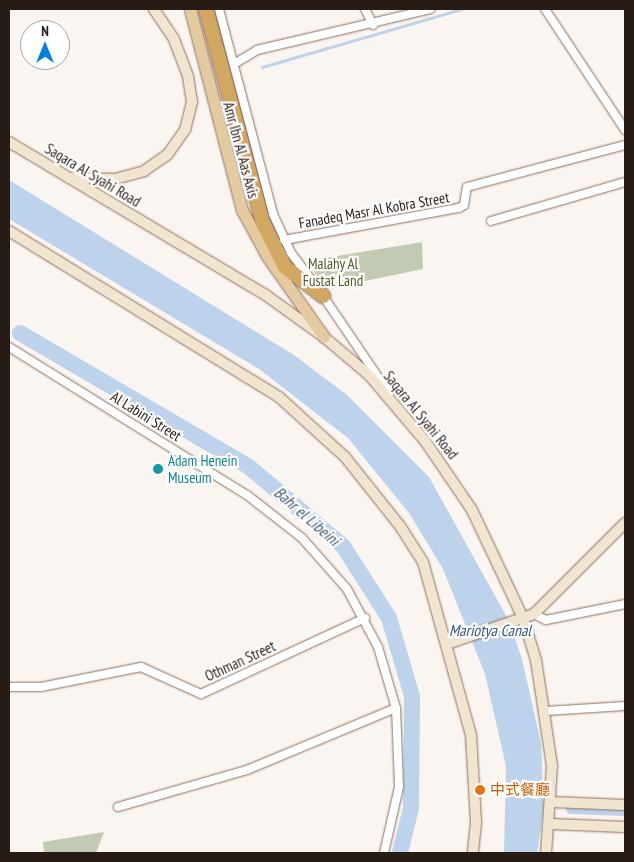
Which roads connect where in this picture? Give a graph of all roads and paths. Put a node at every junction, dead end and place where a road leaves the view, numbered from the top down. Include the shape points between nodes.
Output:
1 (154, 9) edge
2 (190, 9) edge
3 (206, 9) edge
4 (220, 9) edge
5 (365, 9) edge
6 (430, 9) edge
7 (545, 9) edge
8 (373, 25) junction
9 (234, 64) junction
10 (625, 130) edge
11 (9, 142) edge
12 (625, 145) edge
13 (68, 178) junction
14 (625, 182) edge
15 (491, 222) dead end
16 (9, 230) edge
17 (284, 240) junction
18 (323, 296) junction
19 (324, 337) junction
20 (9, 347) edge
21 (394, 401) junction
22 (625, 523) edge
23 (625, 604) edge
24 (534, 614) junction
25 (365, 618) junction
26 (523, 618) junction
27 (451, 643) junction
28 (9, 687) edge
29 (625, 706) edge
30 (396, 708) junction
31 (546, 711) junction
32 (552, 802) junction
33 (625, 805) edge
34 (118, 807) dead end
35 (551, 824) junction
36 (625, 827) edge
37 (384, 853) edge
38 (473, 853) edge
39 (546, 853) edge

1 - 13 main road via 174,39 188,76 192,102 185,130 168,154 144,171 115,179
2 - 19 main road, Amr Ibn Al Aas Axis via 242,210 267,256
3 - 18 highway via 263,223 285,267
4 - 9 street
5 - 8 street
6 - 8 street
7 - 10 street
8 - 9 street via 256,50
9 - 17 street via 268,200
11 - 13 main road, Saqara Al Syahi Road
12 - 17 street, Fanadeq Masr Al Kobra Street via 467,187 464,205 459,208
13 - 19 main road, Saqara Al Syahi Road via 267,296
14 - 15 street
16 - 27 main road via 243,371 313,426 400,526 423,562
17 - 18 street
18 - 21 street
19 - 21 main road, Saqara Al Syahi Road
20 - 25 street, Al Labini Street via 247,495 326,563
21 - 26 main road, Saqara Al Syahi Road via 465,498
22 - 24 main road
23 - 24 street via 546,620
24 - 26 main road
25 - 28 street, Othman Street via 200,694 141,667 41,688
25 - 30 street, Al Labini Street
26 - 27 main road
26 - 31 main road, Saqara Al Syahi Road
27 - 38 main road via 471,736 476,823
29 - 31 street
30 - 34 street via 238,773
30 - 37 street, Al Labini Street via 399,787
31 - 32 main road, Saqara Al Syahi Road
32 - 33 main road
32 - 35 main road, Saqara Al Syahi Road
35 - 36 main road
35 - 39 main road, Saqara Al Syahi Road

